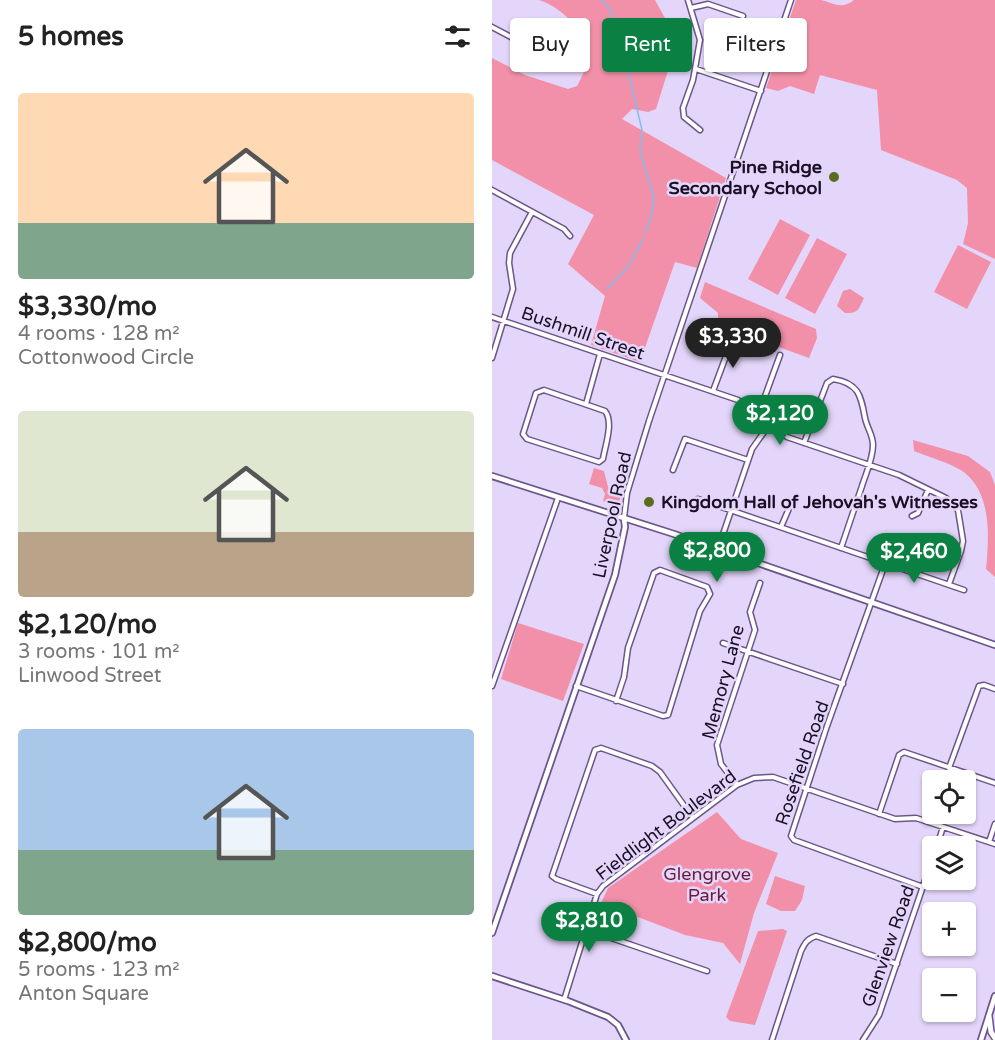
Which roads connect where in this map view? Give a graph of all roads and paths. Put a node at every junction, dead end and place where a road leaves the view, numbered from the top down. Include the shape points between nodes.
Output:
1 (688, 0) edge
2 (791, 0) edge
3 (691, 8) junction
4 (743, 16) dead end
5 (492, 27) edge
6 (510, 36) edge
7 (696, 69) junction
8 (761, 91) junction
9 (700, 130) dead end
10 (492, 190) edge
11 (532, 212) junction
12 (570, 236) dead end
13 (492, 317) edge
14 (504, 320) junction
15 (732, 340) dead end
16 (600, 354) junction
17 (780, 355) dead end
18 (492, 358) edge
19 (665, 375) junction
20 (713, 391) junction
21 (586, 404) junction
22 (756, 413) junction
23 (769, 425) junction
24 (804, 443) junction
25 (748, 460) junction
26 (869, 465) junction
27 (673, 470) dead end
28 (492, 476) edge
29 (928, 490) junction
30 (558, 498) junction
31 (698, 499) dead end
32 (795, 501) dead end
33 (732, 510) junction
34 (912, 516) dead end
35 (624, 518) junction
36 (782, 527) junction
37 (841, 548) junction
38 (718, 549) junction
39 (885, 564) junction
40 (760, 583) dead end
41 (949, 584) junction
42 (964, 590) dead end
43 (871, 602) junction
44 (723, 643) dead end
45 (995, 645) edge
46 (748, 652) junction
47 (843, 684) junction
48 (492, 686) edge
49 (575, 686) junction
50 (995, 689) edge
51 (616, 700) junction
52 (949, 768) junction
53 (995, 783) edge
54 (737, 785) junction
55 (806, 789) junction
56 (879, 814) junction
57 (693, 818) junction
58 (995, 824) edge
59 (944, 827) junction
60 (941, 836) edge
61 (988, 842) junction
62 (995, 844) edge
63 (922, 887) joint
64 (597, 894) junction
65 (587, 926) junction
66 (492, 933) edge
67 (897, 964) junction
68 (707, 971) dead end
69 (492, 976) edge
70 (995, 996) edge
71 (564, 1000) junction
72 (989, 1016) junction
73 (995, 1038) edge
74 (626, 1040) edge
75 (772, 1040) edge
76 (863, 1040) edge
77 (981, 1040) edge

1 - 3 street
2 - 8 street, Liverpool Road
3 - 4 street via 708,4
3 - 7 street via 700,40
5 - 6 street
7 - 8 street
7 - 9 street via 683,108 684,117
8 - 19 street, Liverpool Road
10 - 11 street
11 - 12 street
11 - 14 street via 510,253 513,289
13 - 14 street, Bushmill Street
14 - 16 street, Bushmill Street
14 - 18 street
15 - 20 street
16 - 19 street, Bushmill Street
16 - 21 street
17 - 22 street
19 - 20 street, Bushmill Street
19 - 35 street, Liverpool Road via 635,465
20 - 22 street, Bushmill Street via 738,400
21 - 21 street via 540,391 523,434 527,439 599,462 603,459 608,415
22 - 23 street, Bushmill Street
23 - 24 street, Bushmill Street
23 - 25 street
24 - 26 street, Bushmill Street
24 - 26 street via 827,383 833,379 842,381 858,392 862,400 873,444
25 - 27 street via 685,439
25 - 33 street
26 - 29 street, Bushmill Street
26 - 37 street
28 - 30 main road
29 - 34 street via 918,513
29 - 41 street, Bushmill Street via 953,504 961,519 962,551
30 - 35 main road
30 - 48 street
31 - 33 street
32 - 36 street
33 - 36 street
33 - 38 street
35 - 38 main road
35 - 49 main road, Liverpool Road via 615,575
36 - 37 street
37 - 39 street
38 - 43 main road
39 - 41 street
39 - 43 street, Rosefield Road
40 - 46 street, Memory Lane via 750,612 755,630
41 - 42 street
43 - 45 main road
43 - 47 street, Rosefield Road
44 - 46 street
46 - 47 street
46 - 54 street, Memory Lane via 717,745 721,764
47 - 55 street, Rosefield Road
49 - 51 street
49 - 66 main road, Liverpool Road
50 - 52 street via 979,686
51 - 51 street via 668,715 700,611 710,594 707,587 660,570 654,573 628,648
52 - 53 street
52 - 56 street via 904,752 899,755
54 - 55 street, Fieldlight Boulevard via 754,778 773,777
54 - 57 street, Fieldlight Boulevard
55 - 56 street, Fieldlight Boulevard
55 - 63 street, Rosefield Road via 791,836 794,840
56 - 59 street, Fieldlight Boulevard via 895,819 916,818
57 - 64 street, Fieldlight Boulevard via 615,875
57 - 64 street via 652,766 601,748 595,750 552,876
58 - 61 street
59 - 60 street
59 - 61 street, Fieldlight Boulevard
61 - 62 street, Fieldlight Boulevard
63 - 67 street, Glenview Road
64 - 65 street, Fieldlight Boulevard
65 - 68 street via 594,932
65 - 71 street, Fieldlight Boulevard
67 - 75 street via 816,936 810,938 801,951
67 - 76 street, Glenview Road via 879,1015
69 - 71 main road
70 - 72 main road
71 - 74 main road via 608,1017
72 - 73 main road
72 - 77 main road

